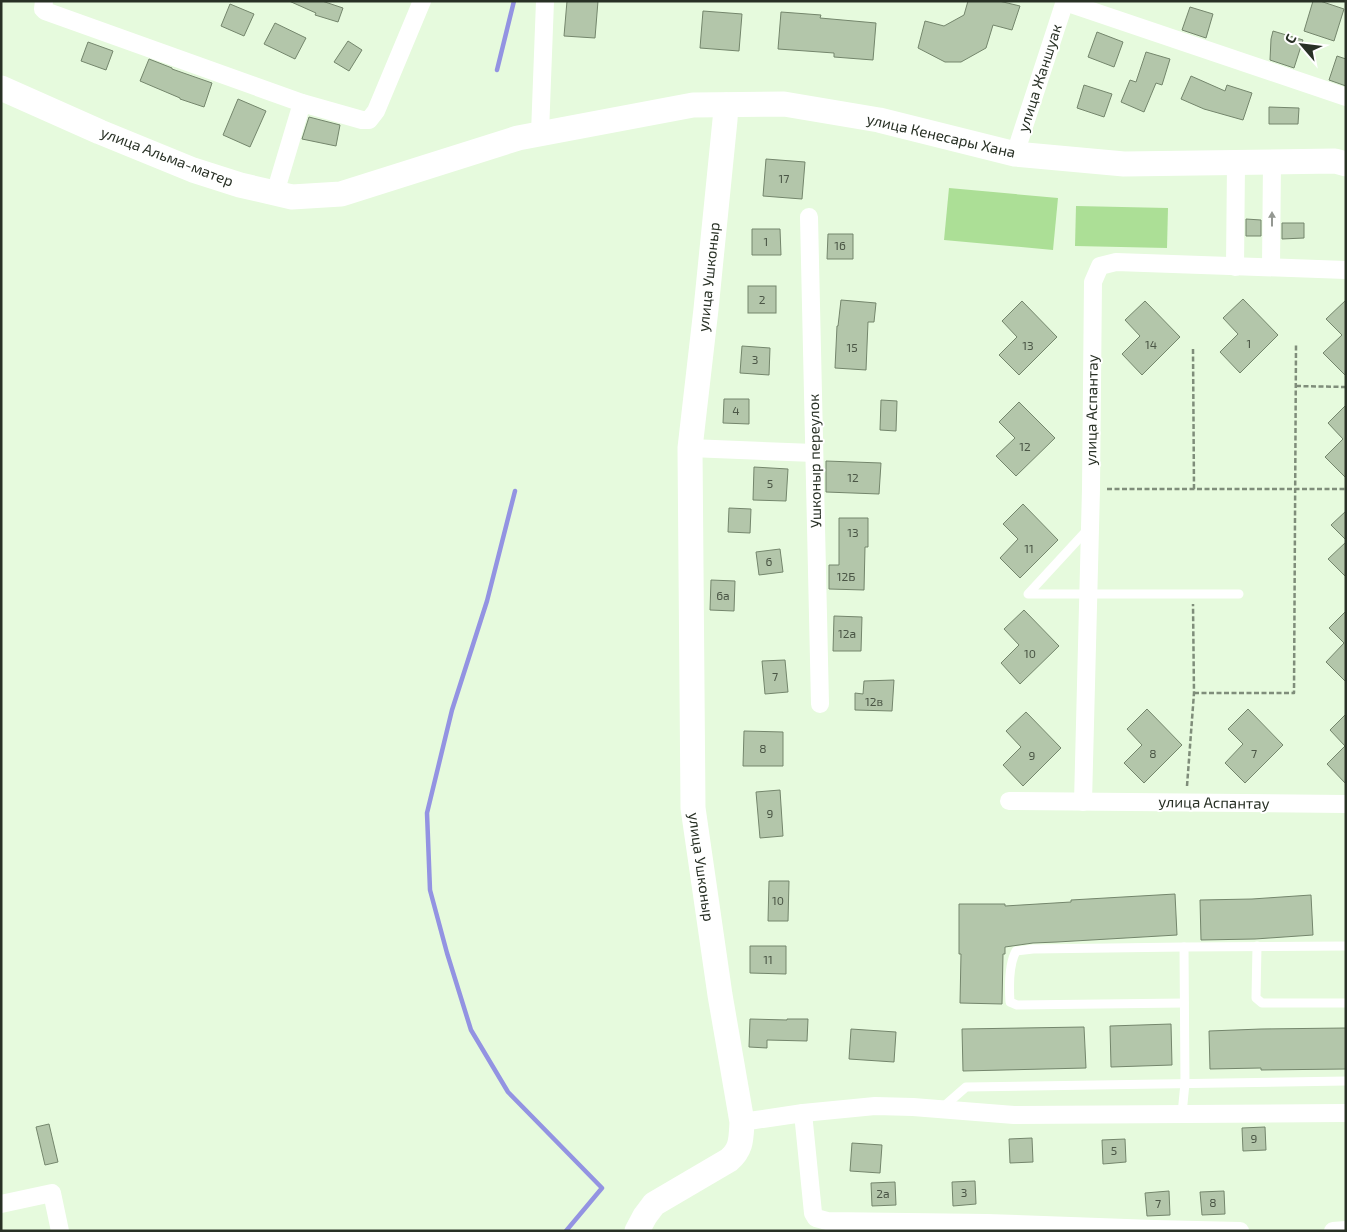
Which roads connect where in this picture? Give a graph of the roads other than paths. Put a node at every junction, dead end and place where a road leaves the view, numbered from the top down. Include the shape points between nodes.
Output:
1 (44, 1) edge
2 (422, 1) edge
3 (545, 1) edge
4 (1065, 2) edge
5 (1, 88) edge
6 (1346, 96) edge
7 (302, 103) junction
8 (726, 105) junction
9 (540, 133) junction
10 (1016, 154) junction
11 (1272, 162) junction
12 (1236, 163) junction
13 (1346, 164) edge
14 (275, 193) junction
15 (809, 217) dead end
16 (1234, 267) junction
17 (1271, 267) junction
18 (1346, 270) edge
19 (690, 448) junction
20 (814, 453) junction
21 (1090, 527) junction
22 (1088, 594) junction
23 (1239, 594) dead end
24 (820, 704) dead end
25 (1009, 800) dead end
26 (1083, 802) junction
27 (1346, 804) edge
28 (1258, 946) junction
29 (1346, 946) edge
30 (1184, 947) junction
31 (1184, 1003) junction
32 (1346, 1003) edge
33 (1346, 1081) edge
34 (1185, 1083) junction
35 (940, 1110) junction
36 (803, 1113) junction
37 (1346, 1113) edge
38 (1182, 1114) junction
39 (742, 1122) junction
40 (1, 1204) edge
41 (828, 1226) edge
42 (987, 1227) edge
43 (1154, 1230) edge
44 (1346, 1230) edge
45 (60, 1231) edge
46 (637, 1231) edge
47 (1240, 1231) edge
48 (1333, 1231) edge

1 - 7 street via 45,10
2 - 7 street via 376,112 369,120
3 - 9 street
4 - 6 street
4 - 10 street, улица Жаншуак
5 - 14 street, улица Альма-матер via 193,170
7 - 14 street
8 - 9 street, улица Кенесары Хана via 693,105
8 - 10 street, улица Кенесары Хана via 784,104 879,120
8 - 19 street, улица Ушконыр
9 - 14 street, улица Альма-матер via 342,194 292,197
10 - 12 street, улица Кенесары Хана via 1124,164
11 - 12 street, улица Кенесары Хана
11 - 13 street, улица Кенесары Хана
17 -> 11 street
12 - 16 street
15 - 20 street, Ушконыр переулок
16 - 17 street, улица Аспантау
16 - 21 street, улица Аспантау via 1116,262 1100,266 1093,282
17 - 18 street, улица Аспантау
19 - 20 street
19 - 39 street, улица Ушконыр via 693,808
20 - 24 street, Ушконыр переулок
21 - 22 street, улица Аспантау
21 - 22 lane via 1028,594
22 - 23 lane
22 - 26 street, улица Аспантау
25 - 26 street, улица Аспантау
26 - 27 street, улица Аспантау
28 - 29 lane
28 - 30 lane
28 - 32 lane via 1256,998 1262,1003
30 - 31 lane
30 - 31 lane via 1016,951 1012,958 1009,993 1010,1002 1018,1005
31 - 34 lane
33 - 34 lane
34 - 35 lane via 966,1087
34 - 38 lane
35 - 36 street via 876,1106
35 - 38 street via 1014,1115
36 - 39 street
36 - 41 street via 813,1213
37 - 38 street
39 - 46 street, улица Ушконыр via 741,1142 736,1154 654,1204
40 - 45 street via 52,1193
41 - 42 street
42 - 43 street
43 - 47 street
44 - 48 street

